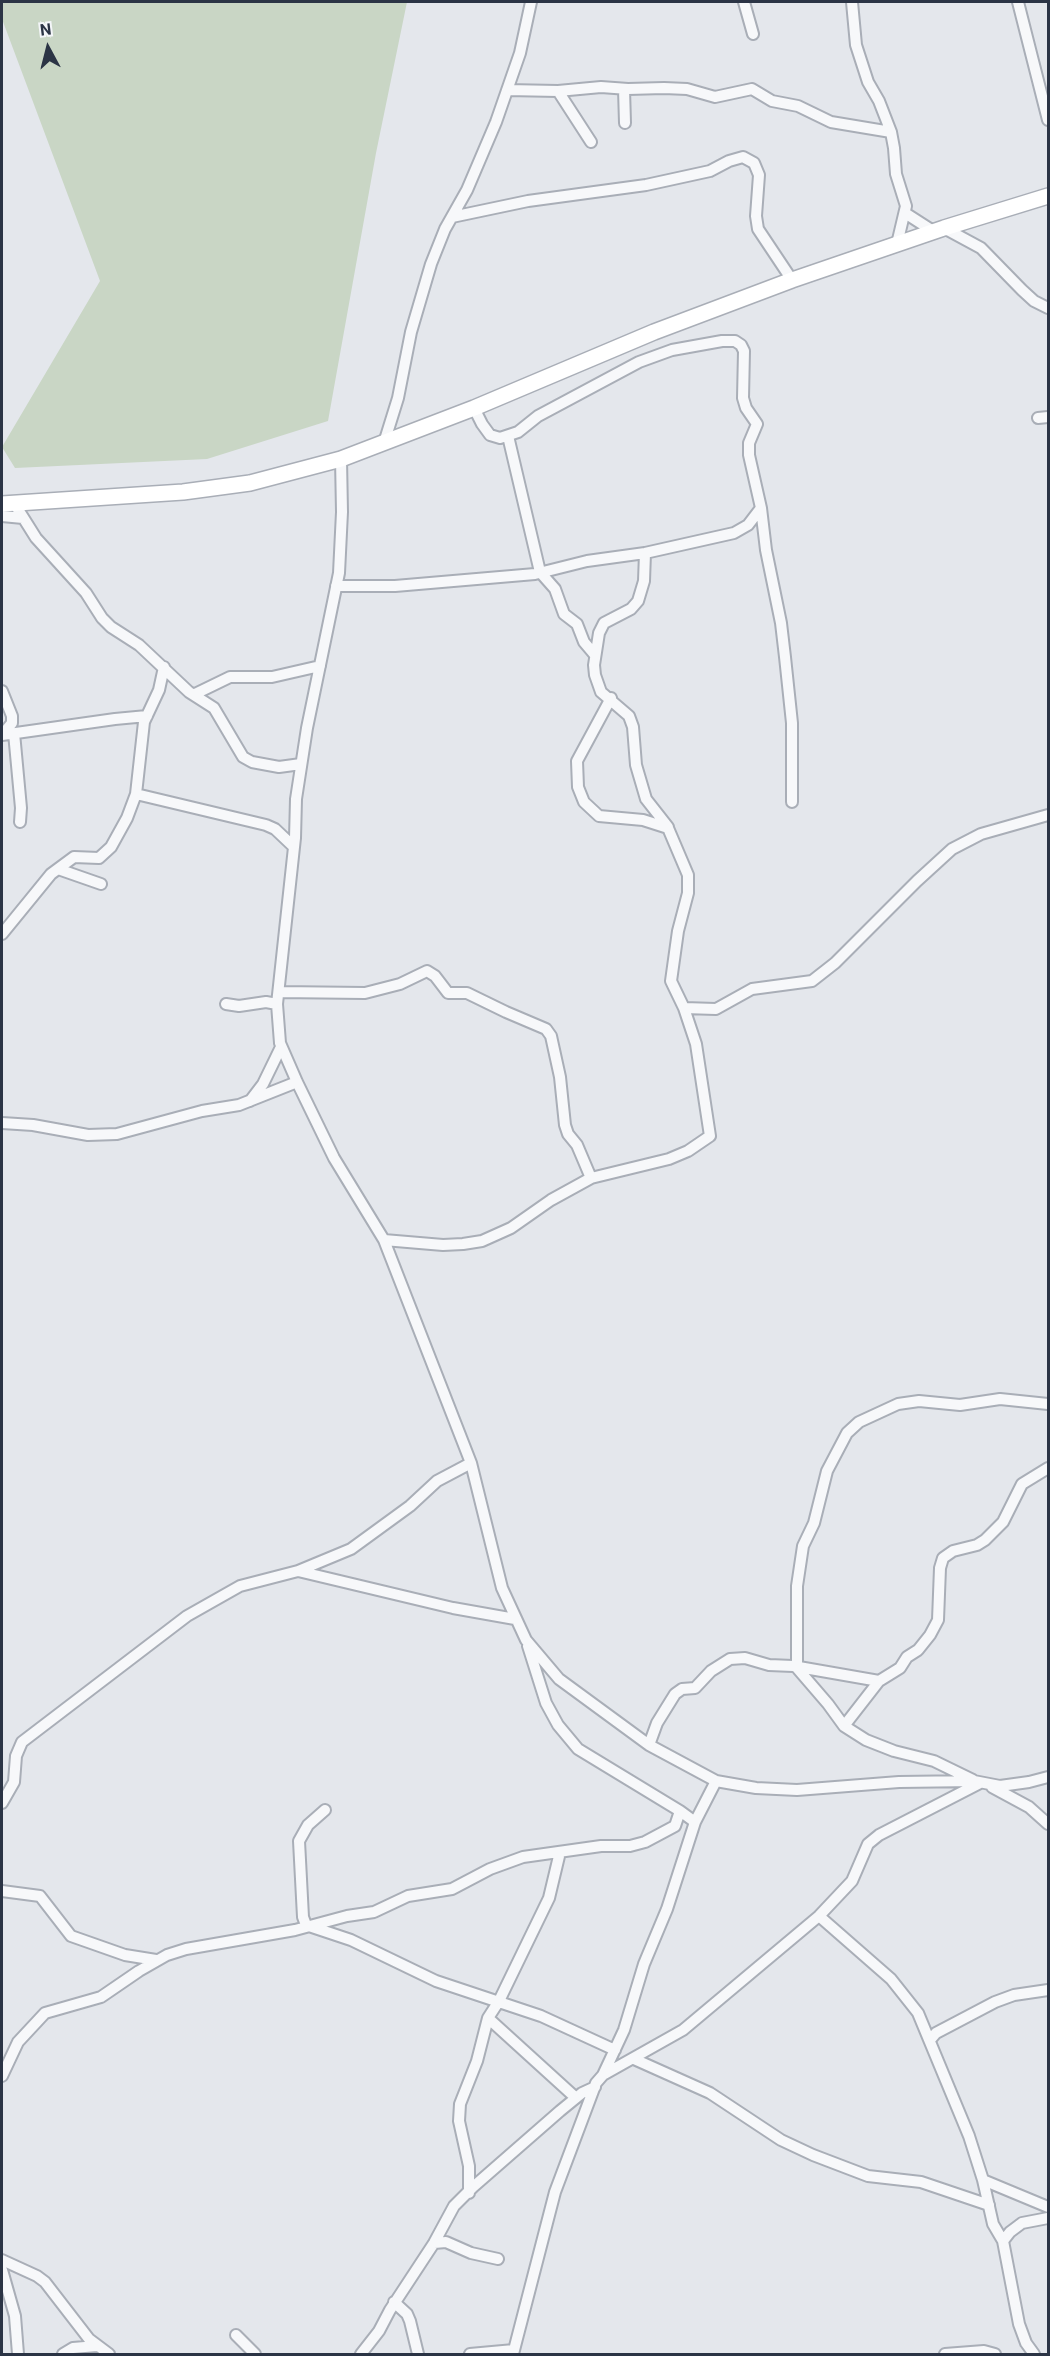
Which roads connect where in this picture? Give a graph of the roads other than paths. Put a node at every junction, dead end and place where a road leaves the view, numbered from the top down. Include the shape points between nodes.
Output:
1 (531, 2) edge
2 (744, 2) edge
3 (852, 2) edge
4 (1018, 2) edge
5 (753, 34) dead end
6 (624, 89) junction
7 (507, 90) junction
8 (558, 91) junction
9 (1048, 120) edge
10 (625, 123) dead end
11 (891, 132) junction
12 (591, 142) dead end
13 (1048, 196) edge
14 (905, 213) junction
15 (452, 217) junction
16 (939, 230) junction
17 (897, 244) junction
18 (792, 280) junction
19 (1048, 308) edge
20 (474, 408) junction
21 (508, 436) junction
22 (384, 443) junction
23 (341, 459) junction
24 (8, 504) edge
25 (761, 508) junction
26 (2, 516) edge
27 (23, 518) junction
28 (645, 553) junction
29 (540, 572) junction
30 (336, 586) junction
31 (595, 655) junction
32 (320, 666) junction
33 (164, 667) junction
34 (2, 691) edge
35 (195, 694) junction
36 (610, 698) junction
37 (147, 716) junction
38 (14, 733) junction
39 (2, 735) edge
40 (301, 764) junction
41 (136, 794) junction
42 (792, 802) dead end
43 (1048, 815) edge
44 (20, 822) dead end
45 (668, 828) junction
46 (294, 847) junction
47 (58, 869) junction
48 (101, 884) dead end
49 (2, 934) edge
50 (278, 998) junction
51 (226, 1004) dead end
52 (684, 1008) junction
53 (281, 1047) junction
54 (297, 1082) junction
55 (250, 1101) junction
56 (2, 1124) edge
57 (591, 1178) junction
58 (384, 1240) junction
59 (1048, 1404) edge
60 (471, 1463) junction
61 (1048, 1468) edge
62 (298, 1570) junction
63 (515, 1619) junction
64 (526, 1640) junction
65 (797, 1668) junction
66 (879, 1681) junction
67 (844, 1726) junction
68 (650, 1745) junction
69 (1048, 1777) edge
70 (716, 1781) junction
71 (980, 1782) junction
72 (2, 1803) edge
73 (325, 1810) dead end
74 (680, 1810) junction
75 (695, 1822) junction
76 (1048, 1824) edge
77 (560, 1852) junction
78 (2, 1891) edge
79 (819, 1916) junction
80 (306, 1925) junction
81 (156, 1960) junction
82 (1048, 1990) edge
83 (499, 2001) junction
84 (488, 2018) junction
85 (930, 2040) junction
86 (615, 2050) junction
87 (634, 2059) junction
88 (603, 2075) junction
89 (2, 2076) edge
90 (595, 2087) junction
91 (576, 2098) junction
92 (983, 2180) junction
93 (469, 2193) junction
94 (989, 2205) junction
95 (1048, 2207) edge
96 (1048, 2218) edge
97 (1003, 2241) junction
98 (434, 2243) junction
99 (498, 2259) dead end
100 (2, 2260) edge
101 (2, 2270) edge
102 (394, 2302) junction
103 (236, 2335) dead end
104 (97, 2346) junction
105 (514, 2352) edge
106 (18, 2355) edge
107 (63, 2355) edge
108 (109, 2355) edge
109 (255, 2355) edge
110 (361, 2355) edge
111 (418, 2355) edge
112 (470, 2355) edge
113 (945, 2355) edge
114 (995, 2355) edge
115 (1035, 2355) edge

1 - 7 street
2 - 5 street
3 - 11 street via 856,45
4 - 9 street
6 - 8 street
6 - 10 street
6 - 11 street via 687,89 715,97 752,89 772,101 798,106 831,122
7 - 8 street
7 - 15 street via 467,190
8 - 12 street
11 - 14 street
13 - 16 main road
14 - 16 street
14 - 17 street
15 - 18 street via 528,201 646,185 710,171 743,157 754,163 759,175 758,229
15 - 22 street via 426,280
16 - 17 main road
16 - 19 street via 968,239 981,248 1034,301
17 - 18 main road
18 - 20 main road via 654,332
20 - 21 street via 490,435
20 - 22 main road
21 - 25 street via 639,362 672,350 735,341 744,351 743,399 757,424 749,455
21 - 29 street
22 - 23 main road
23 - 24 main road via 250,483 183,492
23 - 30 street via 342,521
24 - 27 street
25 - 28 street via 748,525 734,533
25 - 42 street via 781,623 792,723
26 - 27 street
27 - 33 street via 102,618
28 - 29 street
28 - 31 street via 644,581 638,601 604,623 598,633
29 - 30 street via 395,586
29 - 31 street via 555,589 564,615 577,624
30 - 32 street
31 - 36 street via 598,684
32 - 35 street via 272,677 230,676
32 - 40 street
33 - 35 street
33 - 37 street
34 - 39 street via 12,723
35 - 40 street via 220,717 243,757 279,767
36 - 45 street via 632,722 636,765 646,799
36 - 45 street via 577,761 576,777 584,802 604,818 643,820
37 - 38 street
37 - 41 street
38 - 39 street
38 - 44 street
40 - 46 street
41 - 46 street via 267,825
41 - 47 street via 106,854 99,858 74,856
43 - 52 street via 981,834 952,849 812,981 752,989 716,1009
45 - 52 street via 689,878 671,971 674,991
46 - 50 street
47 - 48 street
47 - 49 street
50 - 51 street via 239,1006
50 - 53 street
50 - 57 street via 365,993 400,984 426,971 448,993 468,993 546,1029 556,1058 565,1125
52 - 57 street via 696,1044 710,1136 669,1159
53 - 54 street
53 - 55 street
54 - 55 street
54 - 58 street via 334,1158
55 - 56 street via 117,1134 88,1135
57 - 58 street via 511,1228 482,1241 443,1245
58 - 60 street
59 - 65 street via 1000,1399 960,1405 919,1401 875,1413 848,1432 827,1471 814,1523 803,1546 797,1586
60 - 62 street via 437,1481 351,1549
60 - 63 street via 502,1588
61 - 66 street via 1026,1480 1003,1522 985,1540 943,1558 938,1620 918,1650
62 - 63 street via 430,1603
62 - 72 street via 240,1586 187,1616 31,1734 20,1745 14,1782
63 - 64 street
64 - 68 street via 559,1679
64 - 74 street via 546,1703 571,1742 592,1759
65 - 66 street
65 - 67 street
65 - 68 street via 738,1657 730,1659 695,1688 675,1694 657,1723
66 - 67 street
67 - 71 street via 866,1740 934,1761
68 - 70 street
69 - 71 street via 1000,1786
70 - 71 street via 797,1790 899,1782
70 - 75 street
71 - 76 street via 1029,1807
71 - 79 street via 868,1844 852,1881
73 - 80 street via 308,1825 299,1841
74 - 75 street
74 - 77 street via 675,1826 645,1842
75 - 86 street
77 - 80 street via 524,1857 452,1889 408,1896 374,1912
77 - 83 street via 549,1898
78 - 81 street via 40,1896 71,1936 125,1955
79 - 85 street via 891,1979 918,2013
79 - 87 street via 683,2030
80 - 81 street via 186,1949
80 - 83 street via 351,1940 436,1981
81 - 89 street via 101,1997 45,2013 18,2042
82 - 85 street via 995,2002 936,2033
83 - 84 street
83 - 86 street
84 - 91 street
84 - 93 street via 460,2104
85 - 92 street
86 - 88 street
87 - 88 street
87 - 94 street via 710,2093 782,2140 813,2155 868,2176 921,2182
88 - 90 street
90 - 91 street
90 - 105 street via 555,2192
91 - 93 street
92 - 94 street
92 - 95 street
93 - 98 street via 454,2206
94 - 97 street via 993,2224
96 - 97 street via 1022,2223
97 - 115 street via 1020,2324
98 - 99 street via 446,2242
98 - 102 street
100 - 104 street via 45,2282
101 - 106 street via 15,2316
102 - 110 street
102 - 111 street via 407,2314
103 - 109 street
104 - 107 street via 73,2348
104 - 108 street
105 - 112 street
113 - 114 street via 984,2351

